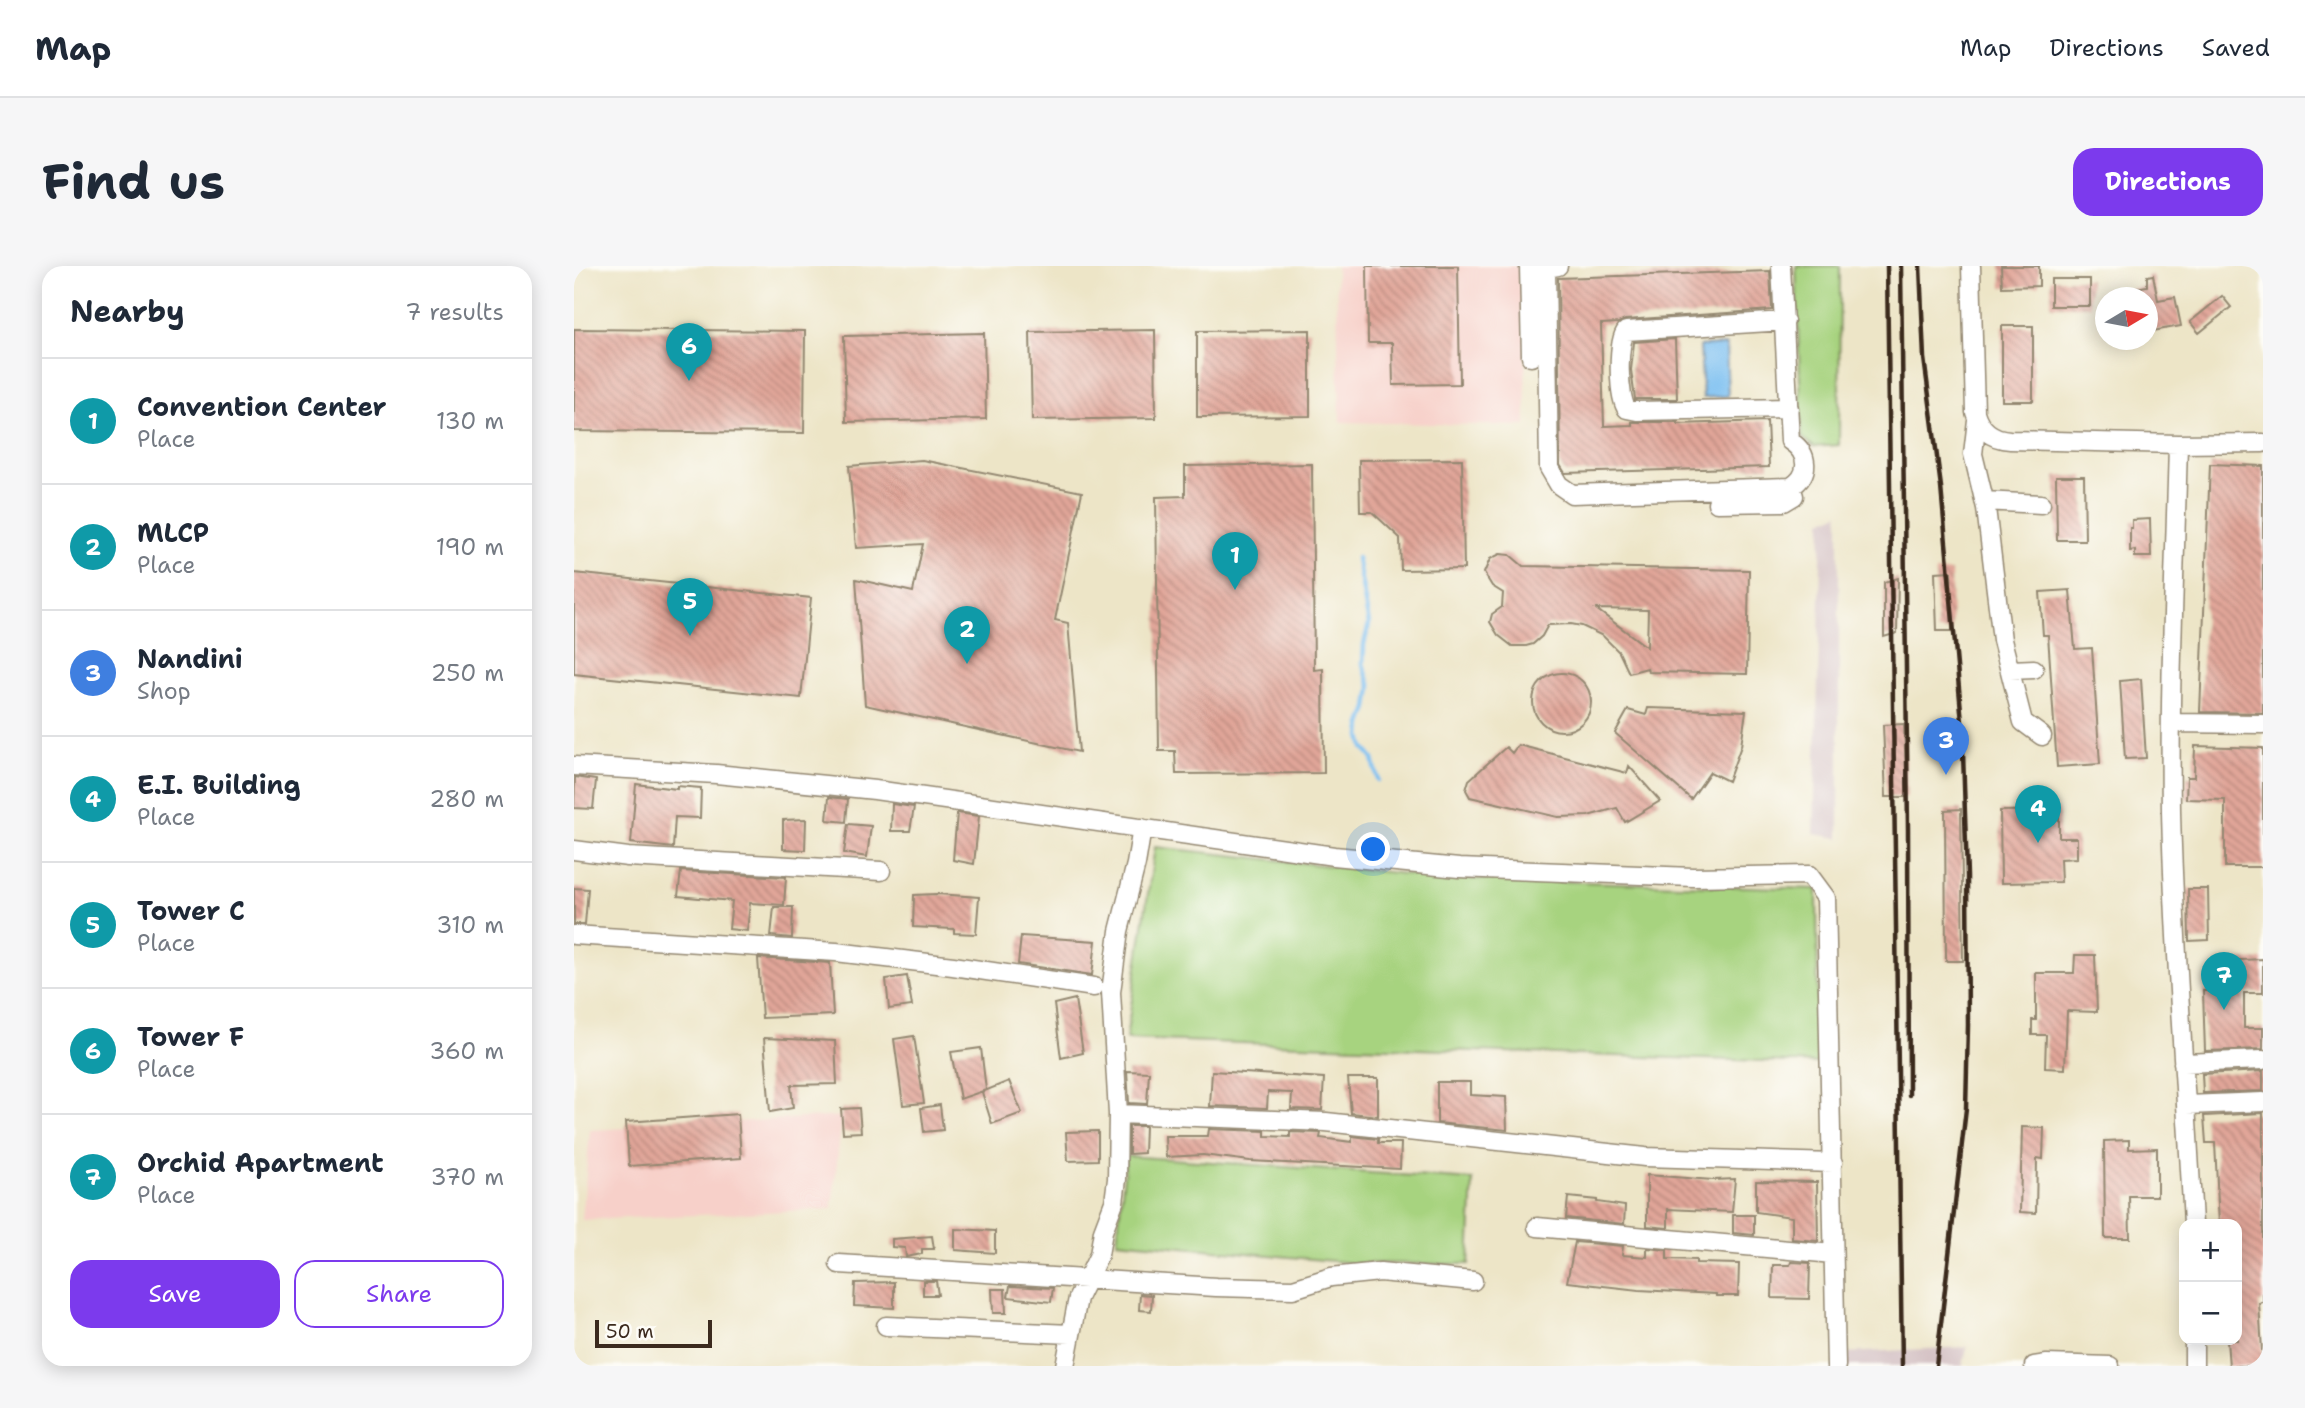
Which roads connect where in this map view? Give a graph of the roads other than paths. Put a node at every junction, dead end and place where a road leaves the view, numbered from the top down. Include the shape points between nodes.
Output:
1 (1545, 266) edge
2 (1781, 266) edge
3 (1971, 266) edge
4 (1785, 321) junction
5 (1531, 357) dead end
6 (1789, 408) junction
7 (1977, 420) junction
8 (2263, 443) edge
9 (2178, 444) junction
10 (1791, 487) junction
11 (1984, 501) junction
12 (1717, 503) dead end
13 (2041, 504) dead end
14 (2010, 670) junction
15 (2034, 670) dead end
16 (2171, 723) junction
17 (2263, 724) edge
18 (2042, 736) dead end
19 (574, 766) edge
20 (1142, 828) junction
21 (574, 850) edge
22 (881, 871) dead end
23 (574, 935) edge
24 (1094, 987) dead end
25 (2263, 1060) edge
26 (2183, 1063) junction
27 (2263, 1102) edge
28 (2187, 1105) junction
29 (1118, 1114) junction
30 (1833, 1163) junction
31 (2193, 1219) edge
32 (1537, 1227) dead end
33 (1833, 1254) junction
34 (839, 1264) dead end
35 (1089, 1278) junction
36 (1473, 1280) dead end
37 (886, 1326) dead end
38 (1071, 1334) junction
39 (2194, 1345) edge
40 (1065, 1366) edge
41 (1836, 1366) edge
42 (2034, 1366) edge
43 (2110, 1366) edge
44 (2194, 1366) edge

1 - 5 street
1 - 10 street via 1549,468 1565,491
2 - 4 street
3 - 7 street
4 - 6 street
4 - 6 street via 1626,331 1620,348 1621,396 1627,409 1637,411
6 - 10 street via 1790,441 1802,450 1806,464 1802,478
7 - 9 street via 1987,433 2002,440
7 - 11 street via 1973,454
8 - 9 street
9 - 16 street
10 - 12 street via 1794,496 1784,502
11 - 13 street
11 - 14 street
14 - 15 street
14 - 18 street via 2023,722
16 - 17 street
16 - 26 street
19 - 20 street via 875,790
20 - 29 street via 1111,992
20 - 30 street via 1334,856 1459,868 1693,877 1809,875 1826,898
21 - 22 street
23 - 24 street via 836,952
25 - 26 street
26 - 28 street
27 - 28 street
28 - 31 street
29 - 30 street via 1325,1122 1645,1157
29 - 35 street via 1114,1202
30 - 33 street
32 - 33 street
33 - 41 street
34 - 35 street
35 - 36 street via 1293,1289 1331,1277 1380,1272
35 - 38 street via 1078,1298
37 - 38 street
38 - 40 street
39 - 44 street
42 - 43 street

